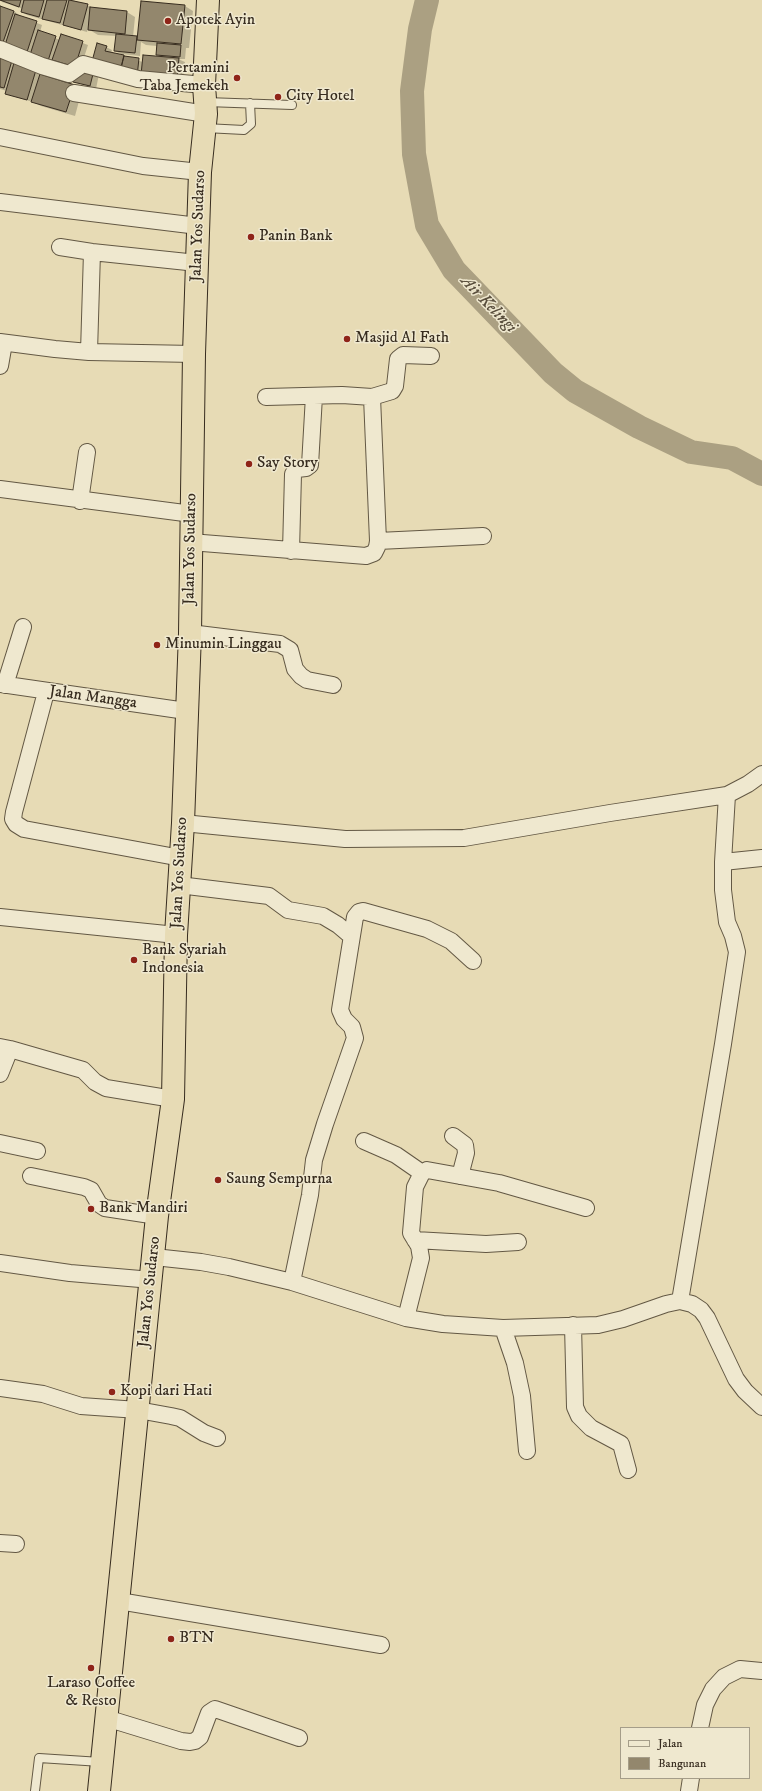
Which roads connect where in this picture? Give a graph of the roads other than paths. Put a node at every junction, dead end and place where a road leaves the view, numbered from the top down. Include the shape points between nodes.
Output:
1 (208, 0) edge
2 (0, 49) edge
3 (74, 93) dead end
4 (250, 103) junction
5 (292, 104) dead end
6 (205, 107) junction
7 (0, 137) edge
8 (200, 172) junction
9 (0, 202) edge
10 (198, 226) junction
11 (60, 247) dead end
12 (92, 252) junction
13 (197, 263) junction
14 (2, 342) edge
15 (89, 352) junction
16 (194, 354) junction
17 (431, 356) dead end
18 (0, 366) edge
19 (314, 396) junction
20 (266, 397) dead end
21 (372, 397) junction
22 (87, 452) dead end
23 (0, 489) edge
24 (80, 501) junction
25 (192, 514) junction
26 (483, 536) dead end
27 (378, 541) junction
28 (190, 542) junction
29 (291, 551) junction
30 (23, 627) dead end
31 (190, 633) junction
32 (3, 685) edge
33 (333, 685) dead end
34 (46, 692) junction
35 (186, 711) junction
36 (762, 774) edge
37 (727, 795) junction
38 (183, 823) junction
39 (181, 858) junction
40 (762, 858) edge
41 (723, 862) junction
42 (179, 885) junction
43 (0, 917) edge
44 (176, 935) junction
45 (351, 936) junction
46 (474, 961) dead end
47 (5, 1048) edge
48 (0, 1074) edge
49 (173, 1099) junction
50 (453, 1136) dead end
51 (364, 1141) dead end
52 (0, 1143) edge
53 (36, 1151) dead end
54 (422, 1173) junction
55 (31, 1176) dead end
56 (460, 1176) junction
57 (586, 1208) dead end
58 (158, 1216) junction
59 (415, 1240) junction
60 (518, 1242) dead end
61 (154, 1257) junction
62 (0, 1263) edge
63 (152, 1280) junction
64 (292, 1282) junction
65 (680, 1301) junction
66 (406, 1318) junction
67 (573, 1325) junction
68 (503, 1328) junction
69 (0, 1388) edge
70 (762, 1407) edge
71 (138, 1410) junction
72 (217, 1438) dead end
73 (527, 1450) dead end
74 (628, 1470) dead end
75 (0, 1543) edge
76 (16, 1544) dead end
77 (119, 1601) junction
78 (382, 1644) dead end
79 (762, 1671) edge
80 (106, 1718) junction
81 (700, 1727) edge
82 (299, 1738) dead end
83 (102, 1762) junction
84 (691, 1779) edge
85 (35, 1791) edge
86 (99, 1791) edge
87 (689, 1791) edge

1 - 6 highway, Jalan Yos Sudarso
2 - 6 street via 69,74 83,64 138,79
3 - 6 street
4 - 5 lane
4 - 6 lane
4 - 6 lane via 251,124 244,130
6 - 8 highway, Jalan Yos Sudarso
7 - 8 street via 131,164
8 - 10 highway, Jalan Yos Sudarso
9 - 10 street
10 - 13 highway, Jalan Yos Sudarso
11 - 12 street
12 - 13 street
12 - 15 street
13 - 16 highway, Jalan Yos Sudarso
14 - 15 street
14 - 18 street
15 - 16 street
16 - 25 highway, Jalan Yos Sudarso
17 - 21 street via 403,355 398,359 395,386 392,390
19 - 20 street
19 - 21 street
19 - 29 street via 311,461 308,466 297,469 293,474
21 - 27 street
22 - 24 street
23 - 24 street
24 - 25 street
25 - 28 highway, Jalan Yos Sudarso
26 - 27 street
27 - 29 street via 374,553 366,556
28 - 29 street
28 - 31 highway, Jalan Yos Sudarso
30 - 32 street
31 - 33 street via 280,644 290,650 295,669 301,676 307,680
31 - 35 highway, Jalan Yos Sudarso
32 - 34 street, Jalan Mangga
34 - 35 street, Jalan Mangga
34 - 39 street via 14,812 13,819 16,824 24,829 47,834
35 - 38 highway, Jalan Yos Sudarso
36 - 37 street
37 - 38 street via 464,838 345,840
37 - 41 street
38 - 39 highway, Jalan Yos Sudarso
39 - 42 highway, Jalan Yos Sudarso
40 - 41 street
41 - 65 street via 727,922 737,952
42 - 44 highway, Jalan Yos Sudarso
42 - 45 street via 269,896 288,910 323,916
43 - 44 street
44 - 49 highway, Jalan Yos Sudarso
45 - 46 street via 355,916 363,911 427,929 446,938
45 - 64 street via 340,1010 352,1027 355,1038 314,1160 310,1195
47 - 48 street
47 - 49 street via 83,1070 95,1082 106,1088
49 - 58 highway, Jalan Yos Sudarso
50 - 56 street via 465,1145 466,1153
51 - 54 street via 396,1155
52 - 53 street
54 - 56 street via 428,1170
54 - 59 street via 415,1186 411,1233
55 - 58 street via 91,1190 99,1204 105,1208
56 - 57 street via 499,1183
58 - 61 highway, Jalan Yos Sudarso
59 - 60 street via 480,1244
59 - 66 street via 421,1258
61 - 63 highway, Jalan Yos Sudarso
61 - 64 street via 215,1264
62 - 63 street via 70,1273
63 - 71 highway, Jalan Yos Sudarso
64 - 66 street
65 - 67 street via 609,1323
65 - 70 street via 701,1310 736,1380
66 - 68 street via 444,1324
67 - 68 street
67 - 74 street via 575,1407 579,1416 591,1428 622,1444
68 - 73 street via 515,1363 522,1396
69 - 71 street via 48,1395 81,1406
71 - 72 street via 180,1418
71 - 77 highway, Jalan Yos Sudarso
75 - 76 street
77 - 78 street
77 - 80 highway, Jalan Yos Sudarso
79 - 81 street via 740,1669 724,1677 713,1689 705,1705
80 - 82 street via 190,1742 200,1737 209,1712 215,1709
80 - 83 highway, Jalan Yos Sudarso
83 - 85 lane via 39,1758
83 - 86 highway, Jalan Yos Sudarso
84 - 87 street

